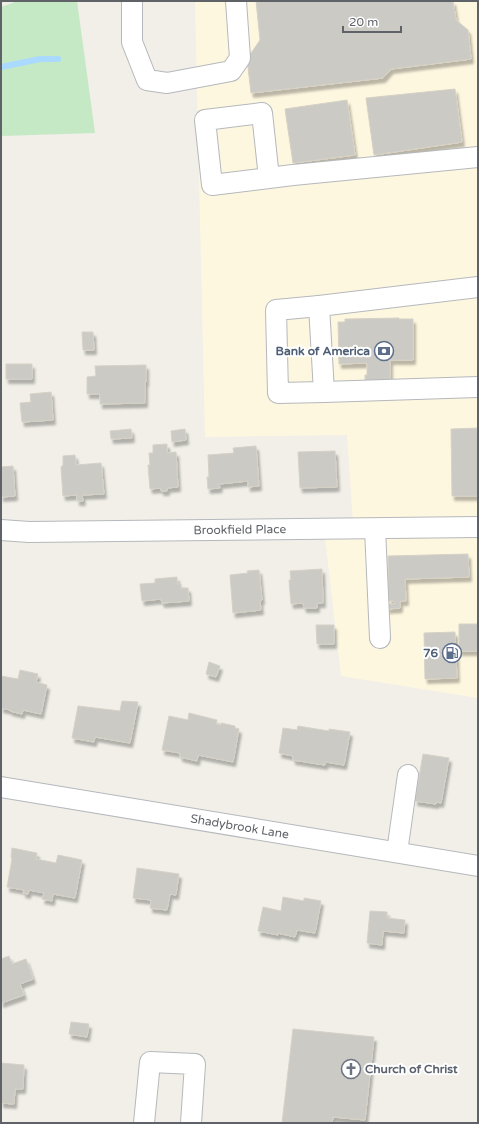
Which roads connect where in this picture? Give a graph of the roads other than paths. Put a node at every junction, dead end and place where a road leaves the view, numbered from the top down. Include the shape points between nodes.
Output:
1 (132, 1) edge
2 (236, 1) edge
3 (478, 157) edge
4 (269, 178) dead end
5 (478, 287) edge
6 (319, 306) junction
7 (478, 387) edge
8 (324, 392) junction
9 (478, 528) edge
10 (375, 529) junction
11 (1, 530) edge
12 (380, 638) dead end
13 (408, 775) dead end
14 (1, 787) edge
15 (397, 852) junction
16 (478, 866) edge
17 (144, 1123) edge
18 (191, 1123) edge

1 - 2 street via 132,42 147,80 167,83 231,71 240,58
3 - 4 street
5 - 6 street
6 - 8 street
6 - 8 street via 276,310 278,393
7 - 8 street
9 - 10 street, Brookfield Place
10 - 11 street, Brookfield Place via 29,532
10 - 12 street
13 - 15 street
14 - 15 street, Shadybrook Lane
15 - 16 street, Shadybrook Lane
17 - 18 street via 150,1062 195,1064

